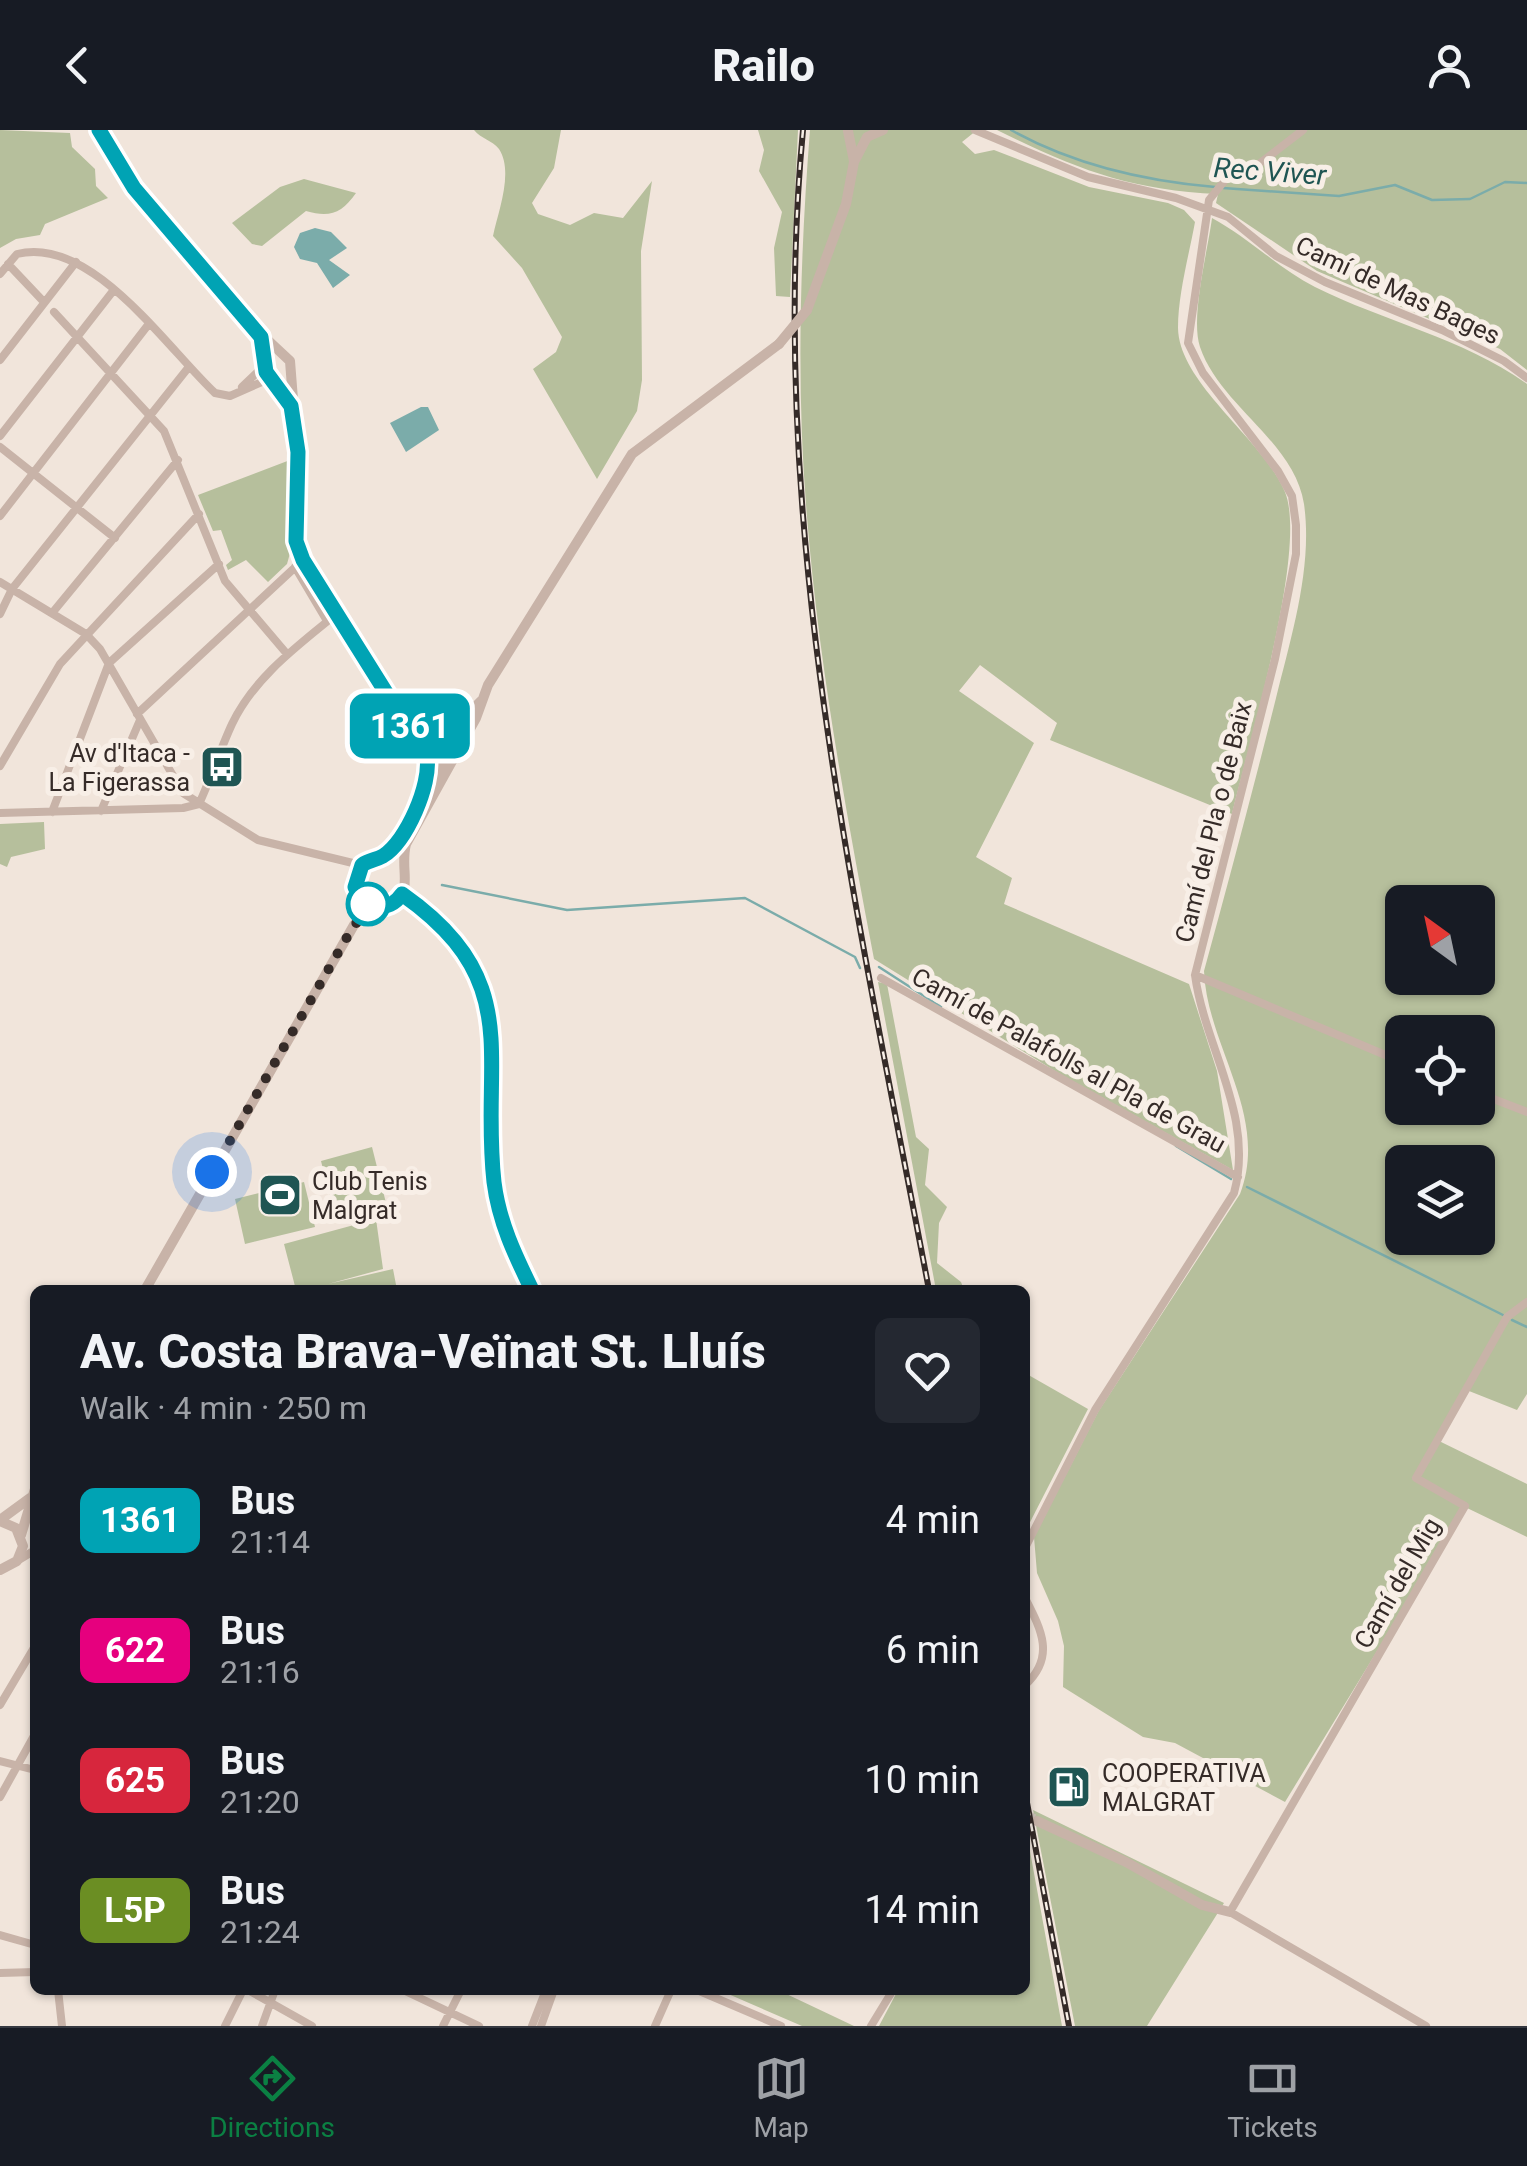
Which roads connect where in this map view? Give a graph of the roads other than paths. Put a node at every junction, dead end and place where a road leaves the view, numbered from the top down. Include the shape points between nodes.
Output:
1 (99, 130) edge
2 (848, 130) edge
3 (882, 130) edge
4 (976, 130) edge
5 (1303, 130) edge
6 (868, 137) junction
7 (854, 162) junction
8 (1208, 205) junction
9 (76, 262) junction
10 (8, 264) junction
11 (0, 274) edge
12 (113, 291) junction
13 (43, 301) junction
14 (54, 312) dead end
15 (148, 325) junction
16 (76, 337) junction
17 (261, 337) junction
18 (282, 355) junction
19 (0, 360) edge
20 (266, 363) junction
21 (188, 368) junction
22 (110, 374) junction
23 (289, 374) junction
24 (272, 378) junction
25 (1527, 378) edge
26 (238, 390) junction
27 (291, 406) junction
28 (148, 415) junction
29 (0, 436) edge
30 (0, 447) edge
31 (178, 460) junction
32 (33, 474) junction
33 (76, 507) junction
34 (199, 514) junction
35 (0, 516) edge
36 (114, 538) junction
37 (299, 563) junction
38 (218, 564) junction
39 (0, 582) edge
40 (12, 589) junction
41 (53, 612) junction
42 (250, 612) junction
43 (0, 614) edge
44 (331, 618) junction
45 (86, 634) junction
46 (287, 654) junction
47 (108, 663) junction
48 (481, 700) junction
49 (139, 716) junction
50 (474, 722) junction
51 (410, 725) junction
52 (459, 731) junction
53 (431, 739) junction
54 (427, 758) junction
55 (444, 758) junction
56 (0, 766) edge
57 (428, 795) junction
58 (198, 804) junction
59 (101, 811) junction
60 (52, 812) junction
61 (0, 813) edge
62 (382, 857) junction
63 (337, 860) junction
64 (362, 865) junction
65 (400, 867) junction
66 (356, 877) junction
67 (402, 894) junction
68 (358, 896) junction
69 (375, 907) junction
70 (354, 925) junction
71 (1196, 975) junction
72 (880, 978) dead end
73 (1385, 1055) edge
74 (1495, 1100) edge
75 (1527, 1112) edge
76 (1238, 1177) junction
77 (148, 1285) edge
78 (530, 1285) edge
79 (1527, 1302) edge
80 (30, 1496) edge
81 (30, 1504) edge
82 (0, 1521) edge
83 (21, 1537) junction
84 (1030, 1538) edge
85 (30, 1540) edge
86 (30, 1553) edge
87 (16, 1561) junction
88 (1, 1570) edge
89 (1030, 1607) edge
90 (30, 1654) edge
91 (1030, 1679) edge
92 (0, 1705) edge
93 (30, 1743) edge
94 (0, 1761) edge
95 (17, 1766) junction
96 (30, 1769) edge
97 (0, 1797) edge
98 (1037, 1821) tunnel mouth
99 (1230, 1912) junction
100 (0, 1935) edge
101 (30, 1944) edge
102 (30, 1972) edge
103 (0, 1973) edge
104 (59, 1995) edge
105 (243, 1995) edge
106 (254, 1995) edge
107 (272, 1995) edge
108 (413, 1995) edge
109 (459, 1995) edge
110 (544, 1995) edge
111 (552, 1995) edge
112 (669, 1995) edge
113 (709, 1995) edge
114 (889, 1995) edge
115 (268, 2004) junction
116 (450, 2013) junction
117 (62, 2026) edge
118 (225, 2026) edge
119 (262, 2026) edge
120 (312, 2026) edge
121 (443, 2026) edge
122 (479, 2026) edge
123 (532, 2026) edge
124 (540, 2026) edge
125 (655, 2026) edge
126 (781, 2026) edge
127 (872, 2026) edge
128 (1426, 2026) edge

1 - 17 street via 134,188
2 - 6 street
2 - 7 street
3 - 6 street
4 - 8 street, Camí de Mas Bages via 1088,177
5 - 8 street via 1259,164 1230,174
6 - 7 street
7 - 48 street, bridge via 808,310 778,344 632,454
8 - 25 street, Camí de Mas Bages via 1276,256 1442,330
8 - 71 street, Camí del Pla o de Baix via 1188,343 1292,496 1296,554
9 - 10 street via 32,250
9 - 12 street
9 - 13 street
10 - 11 street
10 - 13 street
12 - 15 street
12 - 16 street
13 - 19 street
14 - 16 street
15 - 21 street
15 - 22 street
16 - 22 street
16 - 29 street
17 - 18 street
17 - 20 street
18 - 20 street
18 - 23 street via 290,361
20 - 24 street
20 - 26 street
21 - 26 street via 215,393
21 - 28 street
22 - 28 street
22 - 32 street
23 - 24 street
23 - 27 street
24 - 26 street
24 - 27 street
27 - 37 street
28 - 31 street
28 - 33 street
30 - 32 street
31 - 34 street
31 - 36 street
32 - 33 street
32 - 35 street
33 - 36 street
33 - 40 street
34 - 38 street
34 - 45 street
36 - 41 street
37 - 42 street
37 - 44 street
38 - 42 street
38 - 47 street
39 - 40 street
40 - 41 street
40 - 43 street
41 - 45 street
42 - 46 street
42 - 49 street
44 - 46 street
44 - 51 street
45 - 47 street
45 - 56 street via 60,664
46 - 58 street via 233,722
47 - 49 street
47 - 60 street
48 - 50 street
48 - 52 street
49 - 58 street via 183,793
49 - 59 street
50 - 55 street
50 - 57 street
51 - 53 street
51 - 54 street
52 - 53 street
52 - 55 street
53 - 55 street
54 - 55 street
54 - 57 street
55 - 57 street
57 - 62 street
57 - 65 street
58 - 59 street
58 - 63 street via 258,840
59 - 60 street
60 - 61 street
62 - 64 street
62 - 65 street
63 - 64 street
63 - 66 street
64 - 66 street
65 - 67 street
66 - 68 street
67 - 69 street via 392,905
67 - 78 street via 454,936 484,994 492,1033 497,1204
68 - 69 street
68 - 70 street
69 - 70 street
70 - 77 street
71 - 73 street
71 - 76 street, Camí del Pla o de Baix via 1231,1096
72 - 76 street, Camí de Palafolls al Pla de Grau
74 - 75 street
76 - 84 street, Camí del Pla o de Baix via 1095,1410
79 - 99 street, Camí del Mig via 1507,1317 1416,1478 1465,1506
80 - 82 street
81 - 83 street
82 - 83 street
83 - 85 street
83 - 87 street
86 - 87 street
87 - 88 street
89 - 91 street via 1045,1647
90 - 92 street
93 - 95 street
94 - 95 street
95 - 96 street
95 - 97 street
98 - 99 street
99 - 128 street
100 - 101 street
102 - 103 street
104 - 117 street
105 - 118 street
106 - 115 street
107 - 115 street
108 - 116 street
109 - 116 street
110 - 123 street
111 - 124 street
112 - 125 street
113 - 126 street
114 - 127 street
115 - 119 street
115 - 120 street
116 - 121 street
116 - 122 street

